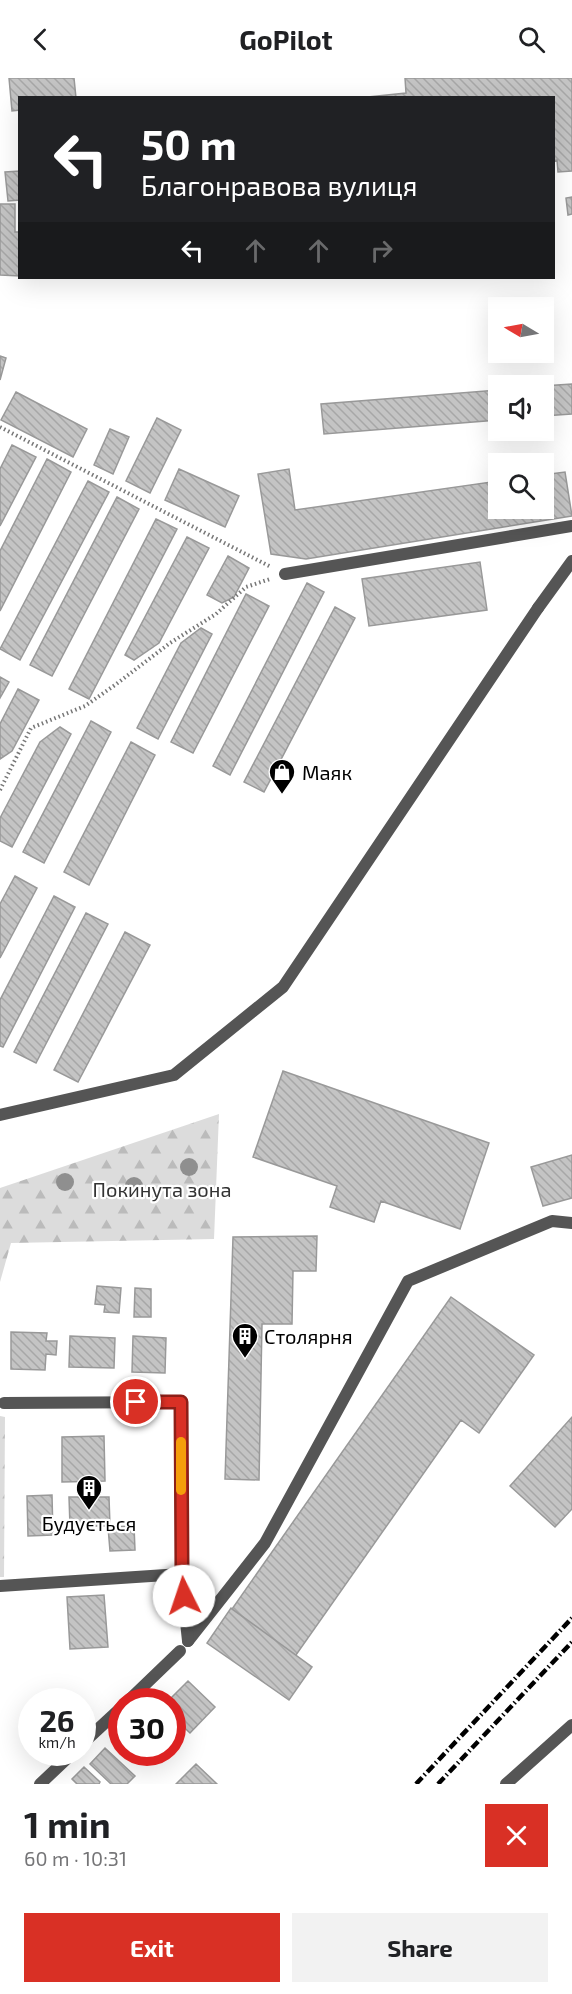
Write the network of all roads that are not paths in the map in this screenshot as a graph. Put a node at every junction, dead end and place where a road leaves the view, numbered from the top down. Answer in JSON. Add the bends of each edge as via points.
{"nodes":[{"id":1,"x":572,"y":526,"type":"edge"},
{"id":2,"x":572,"y":561,"type":"edge"},
{"id":3,"x":285,"y":574,"type":"road end"},
{"id":4,"x":0,"y":1115,"type":"edge"},
{"id":5,"x":572,"y":1223,"type":"edge"},
{"id":6,"x":4,"y":1403,"type":"dead end"},
{"id":7,"x":182,"y":1574,"type":"junction"},
{"id":8,"x":0,"y":1586,"type":"edge"},
{"id":9,"x":184,"y":1646,"type":"junction"},
{"id":10,"x":141,"y":1688,"type":"edge"},
{"id":11,"x":108,"y":1720,"type":"edge"},
{"id":12,"x":572,"y":1725,"type":"edge"},
{"id":13,"x":96,"y":1731,"type":"edge"},
{"id":14,"x":59,"y":1766,"type":"edge"},
{"id":15,"x":40,"y":1784,"type":"edge"},
{"id":16,"x":506,"y":1784,"type":"edge"}],
"edges":[{"from":1,"to":3,"type":"street"},
{"from":2,"to":4,"type":"street","via":[[283,987],[174,1075]]},
{"from":5,"to":9,"type":"street","via":[[552,1221],[408,1281],[265,1543]]},
{"from":6,"to":7,"type":"street","via":[[181,1402]]},
{"from":7,"to":8,"type":"street"},
{"from":7,"to":9,"type":"street"},
{"from":9,"to":10,"type":"street"},
{"from":11,"to":13,"type":"street"},
{"from":12,"to":16,"type":"street"},
{"from":14,"to":15,"type":"street"}]}
